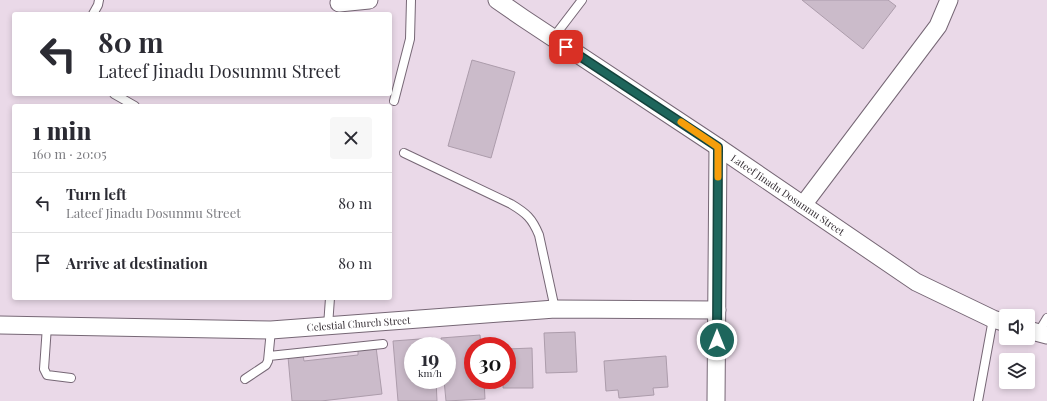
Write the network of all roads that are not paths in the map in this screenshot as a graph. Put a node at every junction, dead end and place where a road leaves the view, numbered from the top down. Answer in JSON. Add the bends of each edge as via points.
{"nodes":[{"id":1,"x":99,"y":0,"type":"edge"},
{"id":2,"x":369,"y":0,"type":"edge"},
{"id":3,"x":411,"y":0,"type":"edge"},
{"id":4,"x":497,"y":0,"type":"edge"},
{"id":5,"x":582,"y":0,"type":"edge"},
{"id":6,"x":949,"y":0,"type":"edge"},
{"id":7,"x":339,"y":3,"type":"dead end"},
{"id":8,"x":94,"y":12,"type":"edge"},
{"id":9,"x":553,"y":38,"type":"junction"},
{"id":10,"x":118,"y":96,"type":"edge"},
{"id":11,"x":394,"y":101,"type":"dead end"},
{"id":12,"x":132,"y":104,"type":"edge"},
{"id":13,"x":718,"y":147,"type":"junction"},
{"id":14,"x":404,"y":153,"type":"dead end"},
{"id":15,"x":803,"y":205,"type":"junction"},
{"id":16,"x":330,"y":300,"type":"edge"},
{"id":17,"x":555,"y":309,"type":"junction"},
{"id":18,"x":717,"y":310,"type":"junction"},
{"id":19,"x":1047,"y":318,"type":"edge"},
{"id":20,"x":999,"y":321,"type":"edge"},
{"id":21,"x":0,"y":325,"type":"edge"},
{"id":22,"x":47,"y":326,"type":"junction"},
{"id":23,"x":328,"y":326,"type":"junction"},
{"id":24,"x":271,"y":330,"type":"junction"},
{"id":25,"x":1038,"y":333,"type":"edge"},
{"id":26,"x":383,"y":344,"type":"dead end"},
{"id":27,"x":269,"y":356,"type":"junction"},
{"id":28,"x":71,"y":378,"type":"dead end"},
{"id":29,"x":245,"y":379,"type":"dead end"},
{"id":30,"x":716,"y":401,"type":"edge"},
{"id":31,"x":978,"y":401,"type":"edge"}],
"edges":[{"from":1,"to":8,"type":"lane"},
{"from":2,"to":7,"type":"street"},
{"from":3,"to":11,"type":"lane","via":[[410,39]]},
{"from":4,"to":9,"type":"street","name":"Lateef Jinadu Dosunmu Street"},
{"from":5,"to":9,"type":"lane"},
{"from":6,"to":15,"type":"street","via":[[938,26]]},
{"from":9,"to":13,"type":"street","name":"Lateef Jinadu Dosunmu Street"},
{"from":10,"to":12,"type":"lane"},
{"from":13,"to":15,"type":"street","name":"Lateef Jinadu Dosunmu Street"},
{"from":13,"to":18,"type":"street"},
{"from":14,"to":17,"type":"lane","via":[[527,214],[535,223],[539,235]]},
{"from":15,"to":20,"type":"street","name":"Lateef Jinadu Dosunmu Street","via":[[916,282]]},
{"from":16,"to":23,"type":"lane"},
{"from":17,"to":18,"type":"street","name":"Celestial Church Street"},
{"from":17,"to":23,"type":"street","name":"Celestial Church Street"},
{"from":18,"to":30,"type":"street"},
{"from":19,"to":25,"type":"lane"},
{"from":20,"to":31,"type":"lane"},
{"from":21,"to":22,"type":"street","name":"Celestial Church Street"},
{"from":22,"to":24,"type":"street","name":"Celestial Church Street"},
{"from":22,"to":28,"type":"lane","via":[[44,368],[46,374]]},
{"from":23,"to":24,"type":"street","name":"Celestial Church Street"},
{"from":24,"to":27,"type":"lane"},
{"from":26,"to":27,"type":"lane"},
{"from":27,"to":29,"type":"lane","via":[[266,365]]}]}
